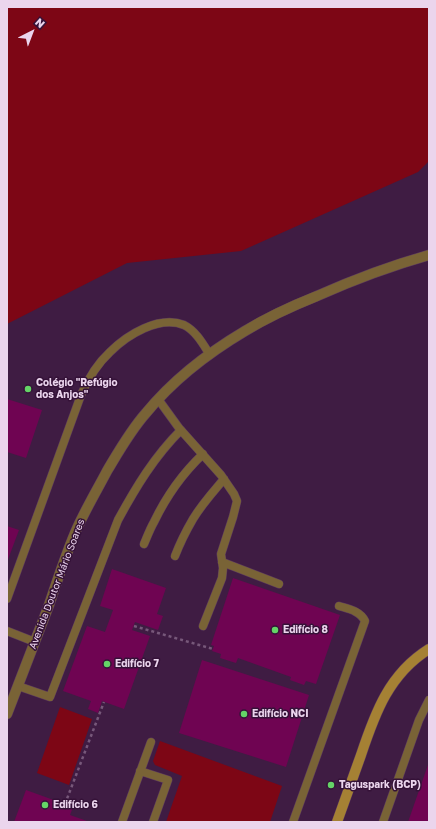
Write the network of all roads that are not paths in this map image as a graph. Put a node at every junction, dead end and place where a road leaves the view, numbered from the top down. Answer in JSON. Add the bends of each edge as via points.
{"nodes":[{"id":1,"x":429,"y":255,"type":"edge"},
{"id":2,"x":210,"y":354,"type":"junction"},
{"id":3,"x":158,"y":399,"type":"junction"},
{"id":4,"x":181,"y":430,"type":"junction"},
{"id":5,"x":203,"y":454,"type":"junction"},
{"id":6,"x":224,"y":479,"type":"junction"},
{"id":7,"x":144,"y":544,"type":"dead end"},
{"id":8,"x":175,"y":556,"type":"dead end"},
{"id":9,"x":222,"y":562,"type":"junction"},
{"id":10,"x":279,"y":584,"type":"dead end"},
{"id":11,"x":7,"y":599,"type":"edge"},
{"id":12,"x":339,"y":606,"type":"dead end"},
{"id":13,"x":203,"y":626,"type":"dead end"},
{"id":14,"x":7,"y":632,"type":"edge"},
{"id":15,"x":35,"y":642,"type":"junction"},
{"id":16,"x":429,"y":649,"type":"edge"},
{"id":17,"x":18,"y":686,"type":"junction"},
{"id":18,"x":429,"y":700,"type":"edge"},
{"id":19,"x":7,"y":714,"type":"edge"},
{"id":20,"x":150,"y":742,"type":"dead end"},
{"id":21,"x":140,"y":771,"type":"junction"},
{"id":22,"x":122,"y":822,"type":"edge"},
{"id":23,"x":152,"y":822,"type":"edge"},
{"id":24,"x":293,"y":822,"type":"edge"},
{"id":25,"x":337,"y":822,"type":"edge"},
{"id":26,"x":383,"y":822,"type":"edge"}],
"edges":[{"from":1,"to":2,"type":"street","name":"Avenida Doutor Mário Soares","via":[[374,272],[287,309],[245,330]]},
{"from":2,"to":3,"type":"street","name":"Avenida Doutor Mário Soares","via":[[178,379]]},
{"from":2,"to":11,"type":"lane","via":[[191,330],[170,322],[141,330],[110,351],[86,382]]},
{"from":3,"to":4,"type":"lane"},
{"from":3,"to":15,"type":"street","name":"Avenida Doutor Mário Soares","via":[[130,433],[85,511]]},
{"from":4,"to":5,"type":"lane"},
{"from":4,"to":17,"type":"lane","via":[[146,472],[118,520],[50,697]]},
{"from":5,"to":6,"type":"lane"},
{"from":5,"to":7,"type":"lane","via":[[172,492]]},
{"from":6,"to":8,"type":"lane","via":[[193,518]]},
{"from":6,"to":9,"type":"lane","via":[[237,501],[221,554]]},
{"from":9,"to":10,"type":"lane"},
{"from":9,"to":13,"type":"lane","via":[[222,578]]},
{"from":12,"to":24,"type":"lane","via":[[357,612],[365,621]]},
{"from":14,"to":15,"type":"lane"},
{"from":15,"to":17,"type":"street","name":"Avenida Doutor Mário Soares"},
{"from":16,"to":25,"type":"main road","via":[[409,664],[382,701]]},
{"from":17,"to":19,"type":"street","name":"Avenida Doutor Mário Soares"},
{"from":18,"to":26,"type":"lane","via":[[419,720]]},
{"from":20,"to":21,"type":"lane"},
{"from":21,"to":22,"type":"lane"},
{"from":21,"to":23,"type":"lane","via":[[168,780]]}]}
